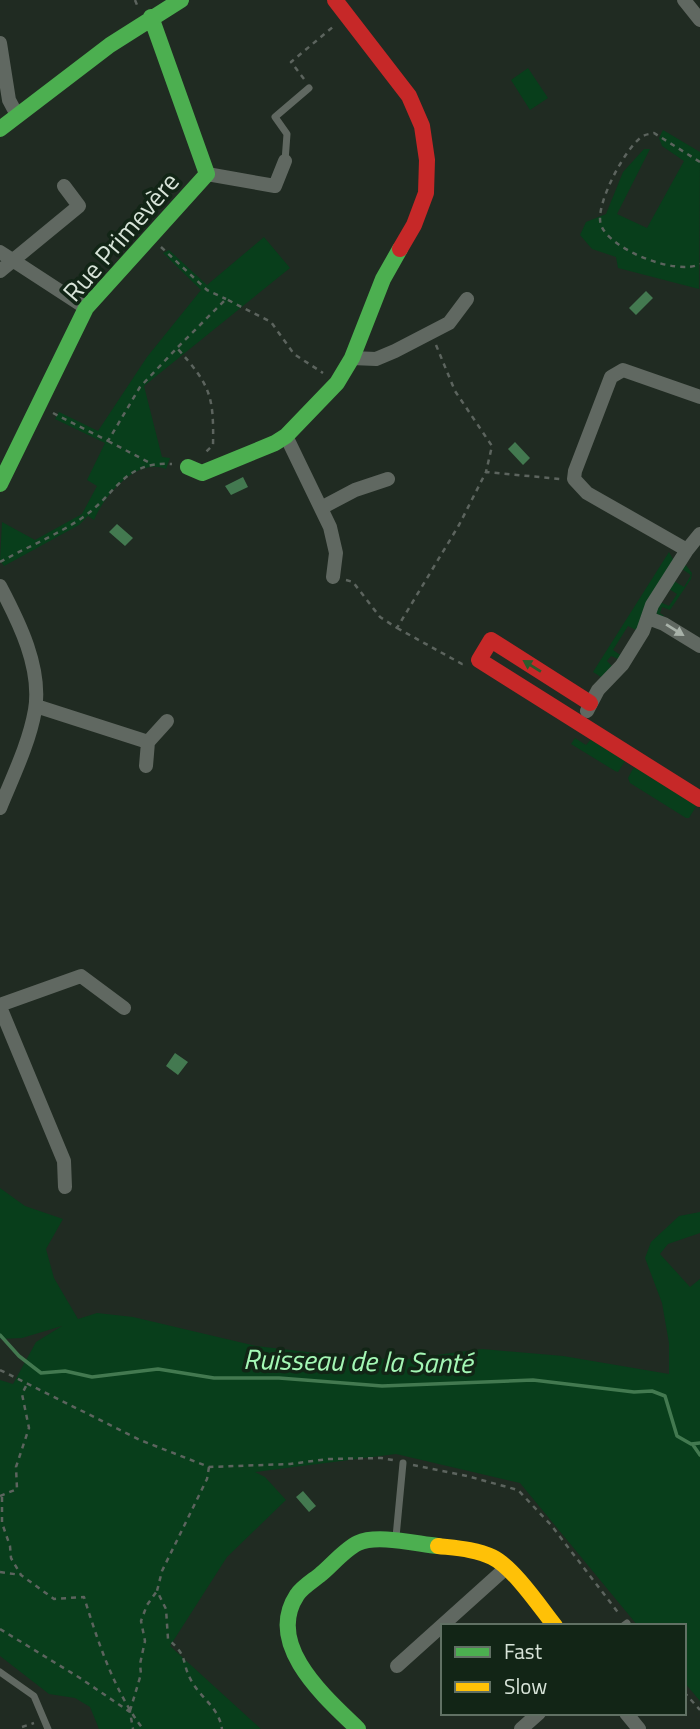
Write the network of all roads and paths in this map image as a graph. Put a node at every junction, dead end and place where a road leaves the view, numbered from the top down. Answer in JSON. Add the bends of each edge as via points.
{"nodes":[{"id":1,"x":135,"y":0,"type":"edge"},
{"id":2,"x":181,"y":0,"type":"edge"},
{"id":3,"x":335,"y":0,"type":"edge"},
{"id":4,"x":684,"y":0,"type":"edge"},
{"id":5,"x":137,"y":5,"type":"dead end"},
{"id":6,"x":348,"y":16,"type":"junction"},
{"id":7,"x":151,"y":17,"type":"junction"},
{"id":8,"x":700,"y":20,"type":"edge"},
{"id":9,"x":0,"y":43,"type":"edge"},
{"id":10,"x":309,"y":88,"type":"joint"},
{"id":11,"x":9,"y":110,"type":"edge"},
{"id":12,"x":0,"y":129,"type":"edge"},
{"id":13,"x":285,"y":161,"type":"joint"},
{"id":14,"x":700,"y":162,"type":"edge"},
{"id":15,"x":207,"y":174,"type":"junction"},
{"id":16,"x":64,"y":186,"type":"dead end"},
{"id":17,"x":151,"y":237,"type":"junction"},
{"id":18,"x":6,"y":256,"type":"edge"},
{"id":19,"x":700,"y":264,"type":"edge"},
{"id":20,"x":0,"y":271,"type":"edge"},
{"id":21,"x":226,"y":299,"type":"junction"},
{"id":22,"x":467,"y":299,"type":"dead end"},
{"id":23,"x":86,"y":308,"type":"junction"},
{"id":24,"x":431,"y":332,"type":"junction"},
{"id":25,"x":177,"y":348,"type":"junction"},
{"id":26,"x":352,"y":358,"type":"junction"},
{"id":27,"x":337,"y":383,"type":"junction"},
{"id":28,"x":700,"y":397,"type":"edge"},
{"id":29,"x":39,"y":405,"type":"junction"},
{"id":30,"x":286,"y":436,"type":"junction"},
{"id":31,"x":108,"y":441,"type":"junction"},
{"id":32,"x":152,"y":464,"type":"junction"},
{"id":33,"x":188,"y":467,"type":"junction"},
{"id":34,"x":486,"y":472,"type":"junction"},
{"id":35,"x":388,"y":479,"type":"dead end"},
{"id":36,"x":574,"y":479,"type":"junction"},
{"id":37,"x":0,"y":484,"type":"edge"},
{"id":38,"x":321,"y":508,"type":"junction"},
{"id":39,"x":700,"y":534,"type":"edge"},
{"id":40,"x":687,"y":550,"type":"junction"},
{"id":41,"x":0,"y":562,"type":"edge"},
{"id":42,"x":332,"y":577,"type":"joint"},
{"id":43,"x":0,"y":586,"type":"edge"},
{"id":44,"x":648,"y":618,"type":"junction"},
{"id":45,"x":397,"y":628,"type":"junction"},
{"id":46,"x":700,"y":646,"type":"edge"},
{"id":47,"x":479,"y":660,"type":"junction"},
{"id":48,"x":590,"y":703,"type":"junction"},
{"id":49,"x":36,"y":706,"type":"junction"},
{"id":50,"x":167,"y":720,"type":"dead end"},
{"id":51,"x":582,"y":723,"type":"junction"},
{"id":52,"x":148,"y":742,"type":"junction"},
{"id":53,"x":146,"y":766,"type":"dead end"},
{"id":54,"x":700,"y":799,"type":"edge"},
{"id":55,"x":0,"y":808,"type":"edge"},
{"id":56,"x":0,"y":1006,"type":"edge"},
{"id":57,"x":124,"y":1008,"type":"dead end"},
{"id":58,"x":65,"y":1187,"type":"dead end"},
{"id":59,"x":0,"y":1370,"type":"edge"},
{"id":60,"x":27,"y":1384,"type":"junction"},
{"id":61,"x":403,"y":1463,"type":"junction"},
{"id":62,"x":209,"y":1466,"type":"junction"},
{"id":63,"x":1,"y":1497,"type":"edge"},
{"id":64,"x":396,"y":1541,"type":"junction"},
{"id":65,"x":506,"y":1568,"type":"junction"},
{"id":66,"x":0,"y":1572,"type":"edge"},
{"id":67,"x":21,"y":1575,"type":"junction"},
{"id":68,"x":157,"y":1591,"type":"junction"},
{"id":69,"x":444,"y":1624,"type":"edge"},
{"id":70,"x":553,"y":1624,"type":"edge"},
{"id":71,"x":625,"y":1624,"type":"edge"},
{"id":72,"x":441,"y":1626,"type":"edge"},
{"id":73,"x":0,"y":1629,"type":"edge"},
{"id":74,"x":397,"y":1666,"type":"dead end"},
{"id":75,"x":0,"y":1672,"type":"edge"},
{"id":76,"x":686,"y":1694,"type":"edge"},
{"id":77,"x":700,"y":1710,"type":"edge"},
{"id":78,"x":130,"y":1712,"type":"junction"},
{"id":79,"x":537,"y":1715,"type":"edge"},
{"id":80,"x":628,"y":1715,"type":"edge"},
{"id":81,"x":44,"y":1719,"type":"junction"},
{"id":82,"x":22,"y":1727,"type":"edge"},
{"id":83,"x":47,"y":1729,"type":"edge"},
{"id":84,"x":133,"y":1729,"type":"edge"},
{"id":85,"x":143,"y":1729,"type":"edge"},
{"id":86,"x":222,"y":1729,"type":"edge"},
{"id":87,"x":358,"y":1729,"type":"edge"},
{"id":88,"x":521,"y":1729,"type":"edge"},
{"id":89,"x":639,"y":1729,"type":"edge"}],
"edges":[{"from":1,"to":5,"type":"path"},
{"from":2,"to":7,"type":"street"},
{"from":3,"to":6,"type":"street"},
{"from":4,"to":8,"type":"street"},
{"from":6,"to":10,"type":"path","via":[[291,62]]},
{"from":6,"to":26,"type":"street","via":[[409,96],[422,126],[427,160],[426,193],[414,225],[383,279]]},
{"from":7,"to":11,"type":"street","via":[[128,22]]},
{"from":7,"to":15,"type":"street","name":"Rue Primevère"},
{"from":9,"to":11,"type":"street"},
{"from":10,"to":13,"type":"lane","via":[[275,117],[287,134]]},
{"from":11,"to":12,"type":"street"},
{"from":13,"to":15,"type":"street","name":"Rue Primevère","via":[[275,186]]},
{"from":14,"to":19,"type":"path","via":[[654,133],[643,136],[619,166],[599,211],[607,238],[625,249],[684,268]]},
{"from":15,"to":17,"type":"street","name":"Rue Primevère"},
{"from":16,"to":18,"type":"street","via":[[79,206]]},
{"from":17,"to":21,"type":"path","via":[[207,290]]},
{"from":17,"to":23,"type":"street","name":"Rue Primevère"},
{"from":18,"to":20,"type":"street"},
{"from":18,"to":23,"type":"street"},
{"from":21,"to":25,"type":"path"},
{"from":21,"to":27,"type":"path","via":[[271,322],[294,354]]},
{"from":22,"to":24,"type":"street","via":[[449,323]]},
{"from":23,"to":29,"type":"street","name":"Rue Primevère"},
{"from":24,"to":26,"type":"street","via":[[376,359]]},
{"from":24,"to":34,"type":"path","via":[[455,391],[492,446]]},
{"from":25,"to":31,"type":"path","via":[[140,387]]},
{"from":25,"to":33,"type":"path","via":[[202,376],[214,410],[213,445]]},
{"from":26,"to":27,"type":"street"},
{"from":27,"to":30,"type":"street"},
{"from":28,"to":36,"type":"street","via":[[622,370],[611,377]]},
{"from":29,"to":31,"type":"path"},
{"from":29,"to":37,"type":"street","name":"Rue Primevère"},
{"from":30,"to":33,"type":"street","via":[[202,473]]},
{"from":30,"to":38,"type":"street"},
{"from":31,"to":32,"type":"path"},
{"from":32,"to":33,"type":"path"},
{"from":32,"to":41,"type":"path","via":[[131,471],[83,517]]},
{"from":34,"to":36,"type":"path"},
{"from":34,"to":45,"type":"path"},
{"from":35,"to":38,"type":"street"},
{"from":36,"to":40,"type":"street","via":[[587,493]]},
{"from":38,"to":42,"type":"street","via":[[336,553]]},
{"from":39,"to":40,"type":"street"},
{"from":40,"to":44,"type":"street"},
{"from":42,"to":45,"type":"path","via":[[353,582],[380,617]]},
{"from":43,"to":49,"type":"street","via":[[33,663]]},
{"from":44,"to":46,"type":"street","one_way":true},
{"from":44,"to":48,"type":"street","via":[[622,665]]},
{"from":45,"to":47,"type":"path","via":[[462,664]]},
{"from":48,"to":47,"type":"street","one_way":true,"via":[[491,640]]},
{"from":47,"to":51,"type":"street"},
{"from":48,"to":51,"type":"street"},
{"from":49,"to":52,"type":"street"},
{"from":49,"to":55,"type":"street"},
{"from":50,"to":52,"type":"street"},
{"from":51,"to":54,"type":"street"},
{"from":52,"to":53,"type":"street"},
{"from":56,"to":57,"type":"street","via":[[81,976]]},
{"from":56,"to":58,"type":"street","via":[[64,1161]]},
{"from":59,"to":60,"type":"path"},
{"from":60,"to":62,"type":"path","via":[[140,1440]]},
{"from":60,"to":63,"type":"path","via":[[22,1394],[29,1428],[16,1467],[18,1489]]},
{"from":61,"to":62,"type":"path","via":[[381,1458]]},
{"from":61,"to":64,"type":"lane"},
{"from":61,"to":71,"type":"path","via":[[519,1490]]},
{"from":62,"to":68,"type":"path"},
{"from":63,"to":67,"type":"path","via":[[11,1558]]},
{"from":64,"to":65,"type":"street","via":[[483,1553]]},
{"from":64,"to":87,"type":"street","via":[[358,1543],[305,1586],[291,1606],[288,1622],[296,1662]]},
{"from":65,"to":69,"type":"street"},
{"from":65,"to":70,"type":"street"},
{"from":66,"to":67,"type":"path"},
{"from":67,"to":78,"type":"path","via":[[54,1599],[84,1597]]},
{"from":68,"to":78,"type":"path","via":[[141,1621],[145,1641]]},
{"from":68,"to":86,"type":"path","via":[[166,1609],[168,1639],[183,1651],[192,1681],[220,1717]]},
{"from":72,"to":74,"type":"street"},
{"from":73,"to":78,"type":"path"},
{"from":75,"to":81,"type":"lane","via":[[34,1696]]},
{"from":76,"to":77,"type":"path"},
{"from":78,"to":84,"type":"path"},
{"from":78,"to":85,"type":"path"},
{"from":79,"to":88,"type":"street"},
{"from":80,"to":89,"type":"street"},
{"from":81,"to":82,"type":"path"},
{"from":81,"to":83,"type":"lane"}]}
